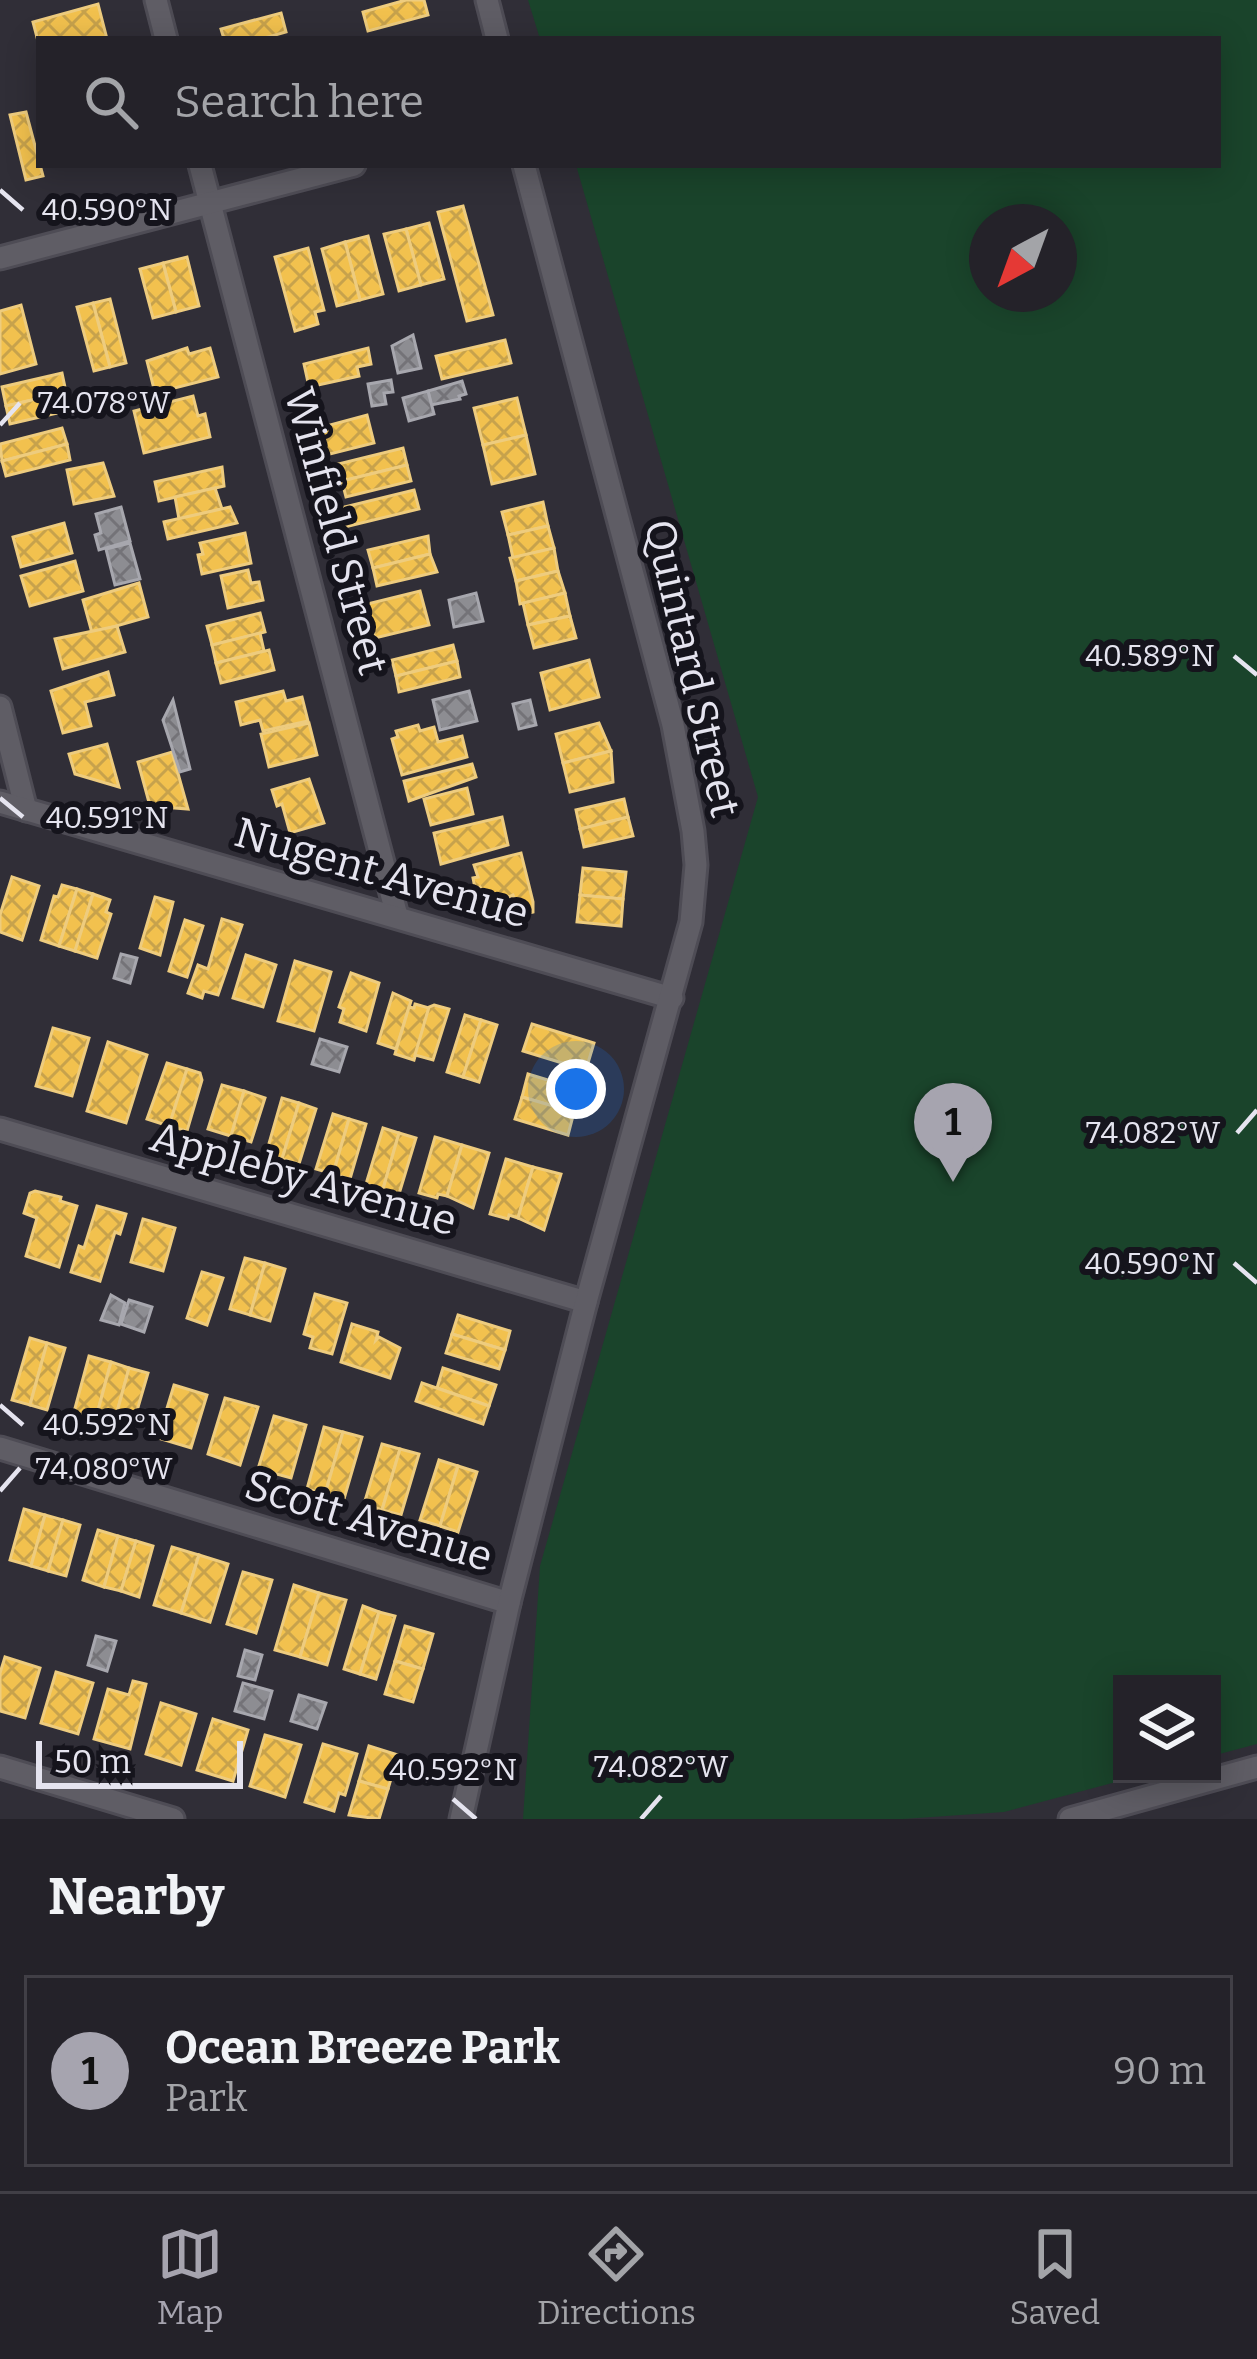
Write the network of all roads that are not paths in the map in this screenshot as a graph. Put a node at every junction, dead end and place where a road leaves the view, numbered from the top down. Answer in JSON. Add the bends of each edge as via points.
{"nodes":[{"id":1,"x":156,"y":0,"type":"edge"},
{"id":2,"x":487,"y":0,"type":"edge"},
{"id":3,"x":165,"y":36,"type":"edge"},
{"id":4,"x":496,"y":36,"type":"edge"},
{"id":5,"x":201,"y":168,"type":"edge"},
{"id":6,"x":343,"y":168,"type":"edge"},
{"id":7,"x":525,"y":168,"type":"edge"},
{"id":8,"x":210,"y":203,"type":"junction"},
{"id":9,"x":0,"y":258,"type":"edge"},
{"id":10,"x":0,"y":707,"type":"edge"},
{"id":11,"x":0,"y":802,"type":"edge"},
{"id":12,"x":26,"y":810,"type":"junction"},
{"id":13,"x":397,"y":916,"type":"junction"},
{"id":14,"x":672,"y":998,"type":"junction"},
{"id":15,"x":0,"y":1130,"type":"edge"},
{"id":16,"x":586,"y":1302,"type":"junction"},
{"id":17,"x":0,"y":1448,"type":"edge"},
{"id":18,"x":509,"y":1603,"type":"junction"},
{"id":19,"x":0,"y":1767,"type":"edge"},
{"id":20,"x":1257,"y":1767,"type":"edge"},
{"id":21,"x":173,"y":1819,"type":"edge"},
{"id":22,"x":461,"y":1819,"type":"edge"},
{"id":23,"x":1070,"y":1819,"type":"edge"}],
"edges":[{"from":1,"to":3,"type":"street"},
{"from":2,"to":4,"type":"street"},
{"from":5,"to":8,"type":"street","name":"Winfield Street"},
{"from":6,"to":8,"type":"street"},
{"from":7,"to":14,"type":"street","name":"Quintard Street","via":[[686,784],[696,865]]},
{"from":8,"to":9,"type":"street"},
{"from":8,"to":13,"type":"street","name":"Winfield Street"},
{"from":10,"to":12,"type":"street"},
{"from":11,"to":12,"type":"street","name":"Nugent Avenue"},
{"from":12,"to":13,"type":"street","name":"Nugent Avenue"},
{"from":13,"to":14,"type":"street","name":"Nugent Avenue"},
{"from":14,"to":16,"type":"street","name":"Quintard Street"},
{"from":15,"to":16,"type":"street","name":"Appleby Avenue"},
{"from":16,"to":18,"type":"street","name":"Quintard Street"},
{"from":17,"to":18,"type":"street","name":"Scott Avenue"},
{"from":18,"to":22,"type":"street","name":"Quintard Street"},
{"from":19,"to":21,"type":"street"},
{"from":20,"to":23,"type":"street"}]}
